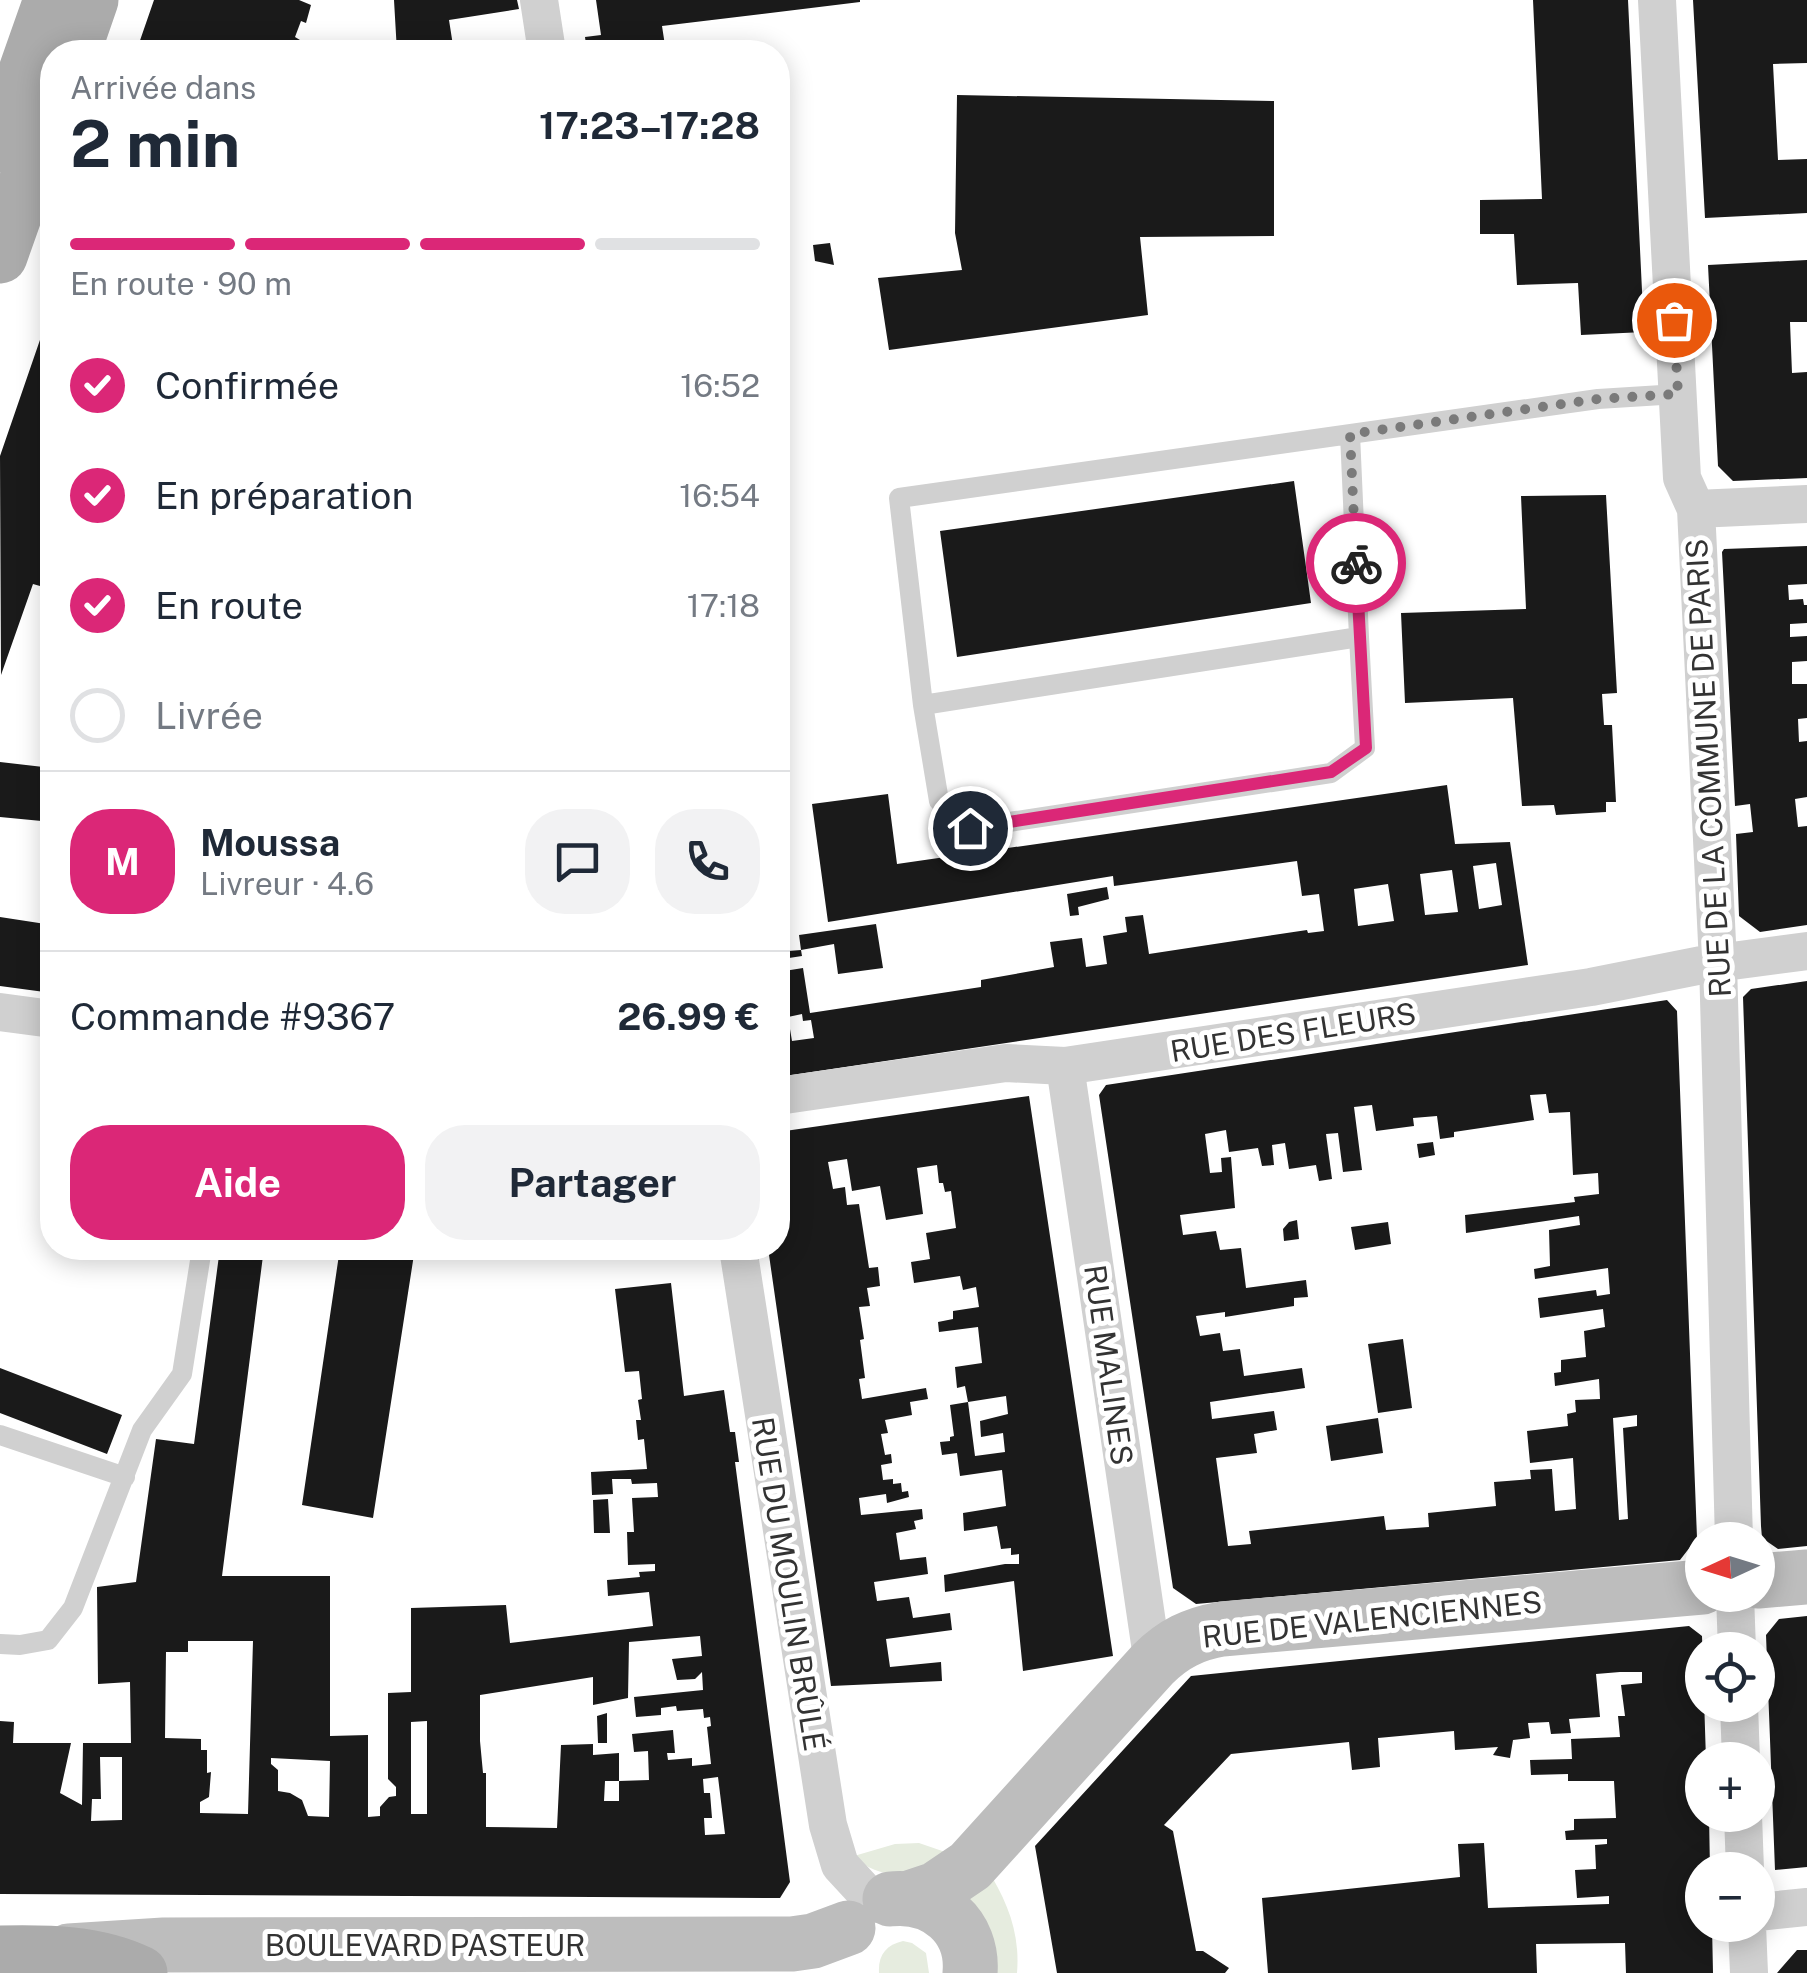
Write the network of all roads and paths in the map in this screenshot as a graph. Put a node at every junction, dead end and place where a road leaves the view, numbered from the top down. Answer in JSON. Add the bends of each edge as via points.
{"nodes":[{"id":1,"x":51,"y":0,"type":"edge"},
{"id":2,"x":91,"y":0,"type":"edge"},
{"id":3,"x":539,"y":0,"type":"edge"},
{"id":4,"x":1657,"y":0,"type":"edge"},
{"id":5,"x":76,"y":40,"type":"edge"},
{"id":6,"x":545,"y":40,"type":"edge"},
{"id":7,"x":40,"y":143,"type":"edge"},
{"id":8,"x":0,"y":145,"type":"edge"},
{"id":9,"x":0,"y":256,"type":"edge"},
{"id":10,"x":1678,"y":394,"type":"junction"},
{"id":11,"x":1350,"y":434,"type":"junction"},
{"id":12,"x":1807,"y":504,"type":"edge"},
{"id":13,"x":1696,"y":509,"type":"junction"},
{"id":14,"x":1359,"y":638,"type":"junction"},
{"id":15,"x":923,"y":705,"type":"junction"},
{"id":16,"x":1807,"y":950,"type":"edge"},
{"id":17,"x":1718,"y":963,"type":"junction"},
{"id":18,"x":0,"y":1012,"type":"edge"},
{"id":19,"x":40,"y":1017,"type":"edge"},
{"id":20,"x":1065,"y":1066,"type":"junction"},
{"id":21,"x":790,"y":1094,"type":"edge"},
{"id":22,"x":200,"y":1260,"type":"edge"},
{"id":23,"x":740,"y":1260,"type":"edge"},
{"id":24,"x":0,"y":1434,"type":"edge"},
{"id":25,"x":125,"y":1478,"type":"junction"},
{"id":26,"x":1734,"y":1522,"type":"edge"},
{"id":27,"x":1807,"y":1577,"type":"edge"},
{"id":28,"x":1775,"y":1580,"type":"edge"},
{"id":29,"x":1685,"y":1588,"type":"edge"},
{"id":30,"x":0,"y":1644,"type":"edge"},
{"id":31,"x":1152,"y":1664,"type":"junction"},
{"id":32,"x":1807,"y":1907,"type":"edge"},
{"id":33,"x":1775,"y":1910,"type":"edge"},
{"id":34,"x":868,"y":1926,"type":"edge"},
{"id":35,"x":1748,"y":1942,"type":"edge"},
{"id":36,"x":56,"y":1952,"type":"junction"},
{"id":37,"x":0,"y":1953,"type":"edge"},
{"id":38,"x":665,"y":1959,"type":"edge"},
{"id":39,"x":140,"y":1973,"type":"edge"},
{"id":40,"x":970,"y":1973,"type":"edge"},
{"id":41,"x":1749,"y":1973,"type":"edge"}],
"edges":[{"from":1,"to":8,"type":"main road"},
{"from":2,"to":5,"type":"main road"},
{"from":3,"to":6,"type":"street"},
{"from":4,"to":10,"type":"street","name":"RUE DE LA COMMUNE DE PARIS"},
{"from":7,"to":9,"type":"main road"},
{"from":10,"to":11,"type":"lane"},
{"from":10,"to":13,"type":"street","name":"RUE DE LA COMMUNE DE PARIS","via":[[1682,478]]},
{"from":11,"to":14,"type":"lane"},
{"from":11,"to":15,"type":"lane","via":[[899,498]]},
{"from":12,"to":13,"type":"street"},
{"from":13,"to":17,"type":"street","name":"RUE DE LA COMMUNE DE PARIS"},
{"from":14,"to":15,"type":"lane"},
{"from":14,"to":15,"type":"lane","via":[[1366,748],[1331,772],[970,828],[938,802]]},
{"from":16,"to":17,"type":"street","name":"RUE DES FLEURS"},
{"from":17,"to":20,"type":"street","name":"RUE DES FLEURS"},
{"from":17,"to":26,"type":"street","name":"RUE DE LA COMMUNE DE PARIS"},
{"from":18,"to":19,"type":"street"},
{"from":20,"to":21,"type":"street","name":"RUE DES FLEURS","via":[[1006,1063]]},
{"from":20,"to":31,"type":"street","name":"RUE MALINES"},
{"from":22,"to":25,"type":"lane","via":[[182,1374],[142,1430]]},
{"from":23,"to":34,"type":"street","name":"RUE DU MOULIN BRÛLÉ","via":[[828,1826]]},
{"from":24,"to":25,"type":"lane"},
{"from":25,"to":30,"type":"lane","via":[[74,1608],[48,1640]]},
{"from":27,"to":28,"type":"main road"},
{"from":29,"to":31,"type":"main road","name":"RUE DE VALENCIENNES","via":[[1222,1629],[1175,1644]]},
{"from":31,"to":34,"type":"main road","name":"RUE DE VALENCIENNES","via":[[970,1866]]},
{"from":32,"to":33,"type":"street"},
{"from":34,"to":38,"type":"main road","name":"BOULEVARD PASTEUR","via":[[813,1941]]},
{"from":34,"to":40,"type":"main road","via":[[938,1908],[968,1948]]},
{"from":35,"to":41,"type":"street"},
{"from":36,"to":37,"type":"main road","name":"BOULEVARD PASTEUR"},
{"from":36,"to":38,"type":"main road","name":"BOULEVARD PASTEUR","via":[[184,1945]]},
{"from":36,"to":39,"type":"main road"}]}
